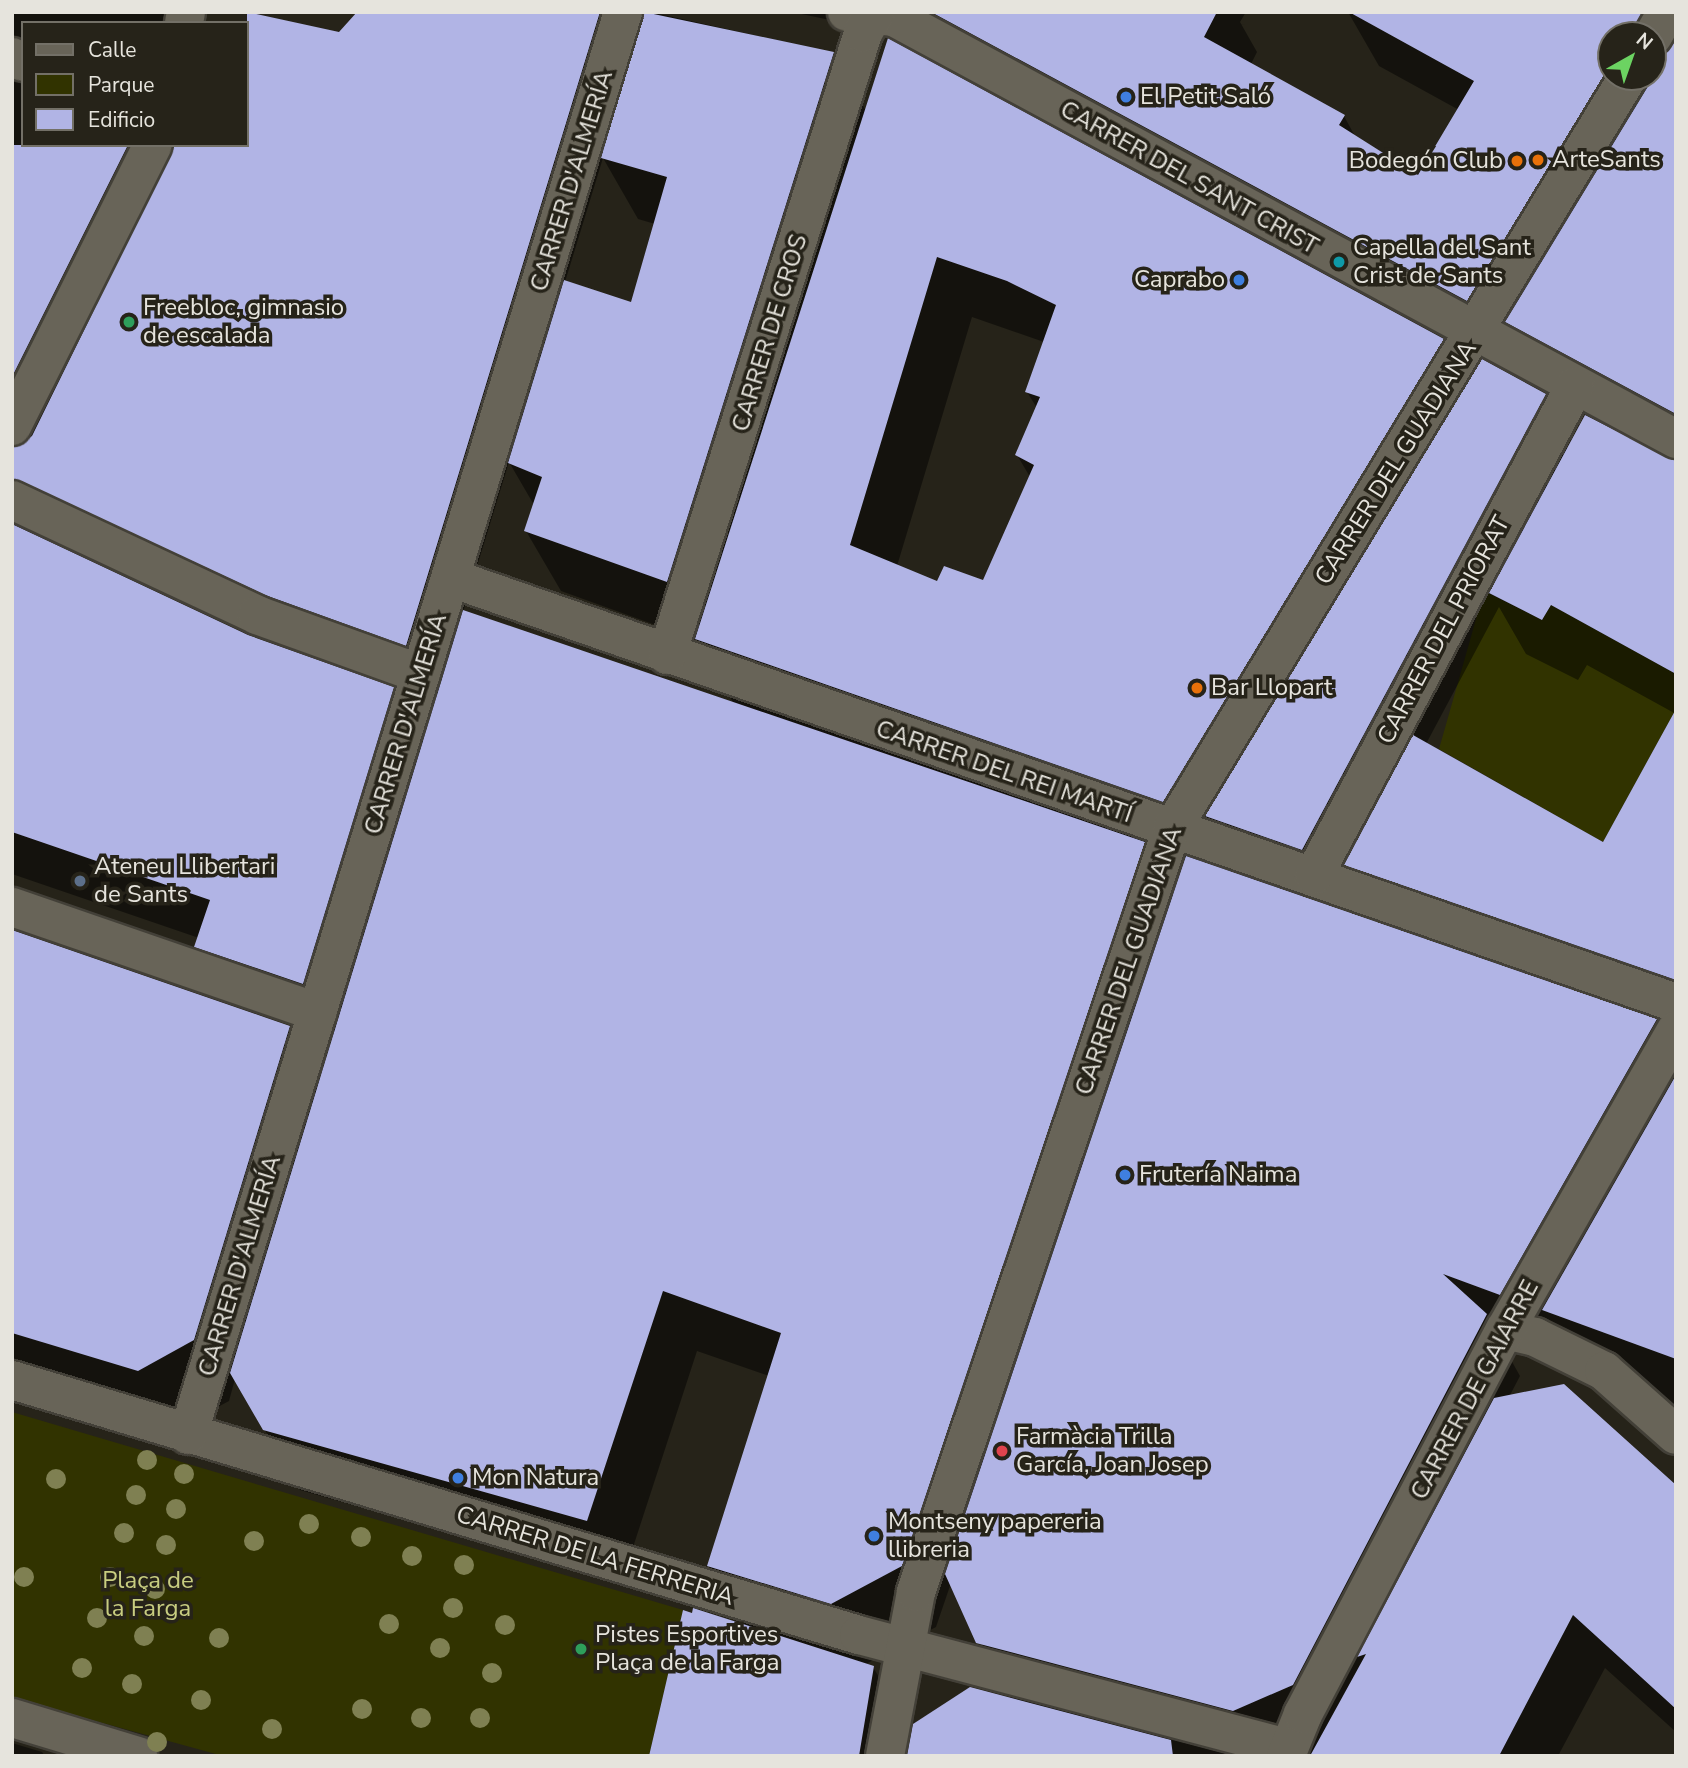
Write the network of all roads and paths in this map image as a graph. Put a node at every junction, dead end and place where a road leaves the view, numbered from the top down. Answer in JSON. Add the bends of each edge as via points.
{"nodes":[{"id":1,"x":623,"y":12,"type":"edge"},
{"id":2,"x":865,"y":13,"type":"edge"},
{"id":3,"x":1620,"y":91,"type":"edge"},
{"id":4,"x":152,"y":147,"type":"edge"},
{"id":5,"x":1476,"y":334,"type":"junction"},
{"id":6,"x":1575,"y":386,"type":"junction"},
{"id":7,"x":12,"y":426,"type":"edge"},
{"id":8,"x":1676,"y":439,"type":"edge"},
{"id":9,"x":12,"y":500,"type":"edge"},
{"id":10,"x":451,"y":578,"type":"junction"},
{"id":11,"x":667,"y":654,"type":"junction"},
{"id":12,"x":421,"y":674,"type":"junction"},
{"id":13,"x":1172,"y":828,"type":"junction"},
{"id":14,"x":1314,"y":875,"type":"junction"},
{"id":15,"x":12,"y":906,"type":"edge"},
{"id":16,"x":1676,"y":1003,"type":"edge"},
{"id":17,"x":317,"y":1012,"type":"junction"},
{"id":18,"x":1676,"y":1030,"type":"edge"},
{"id":19,"x":1505,"y":1330,"type":"junction"},
{"id":20,"x":12,"y":1380,"type":"edge"},
{"id":21,"x":188,"y":1434,"type":"junction"},
{"id":22,"x":1676,"y":1435,"type":"edge"},
{"id":23,"x":906,"y":1648,"type":"junction"},
{"id":24,"x":22,"y":1721,"type":"edge"},
{"id":25,"x":1287,"y":1752,"type":"edge"},
{"id":26,"x":51,"y":1756,"type":"edge"},
{"id":27,"x":138,"y":1756,"type":"edge"},
{"id":28,"x":885,"y":1756,"type":"edge"}],
"edges":[{"from":1,"to":10,"type":"street","name":"CARRER D'ALMERÍA"},
{"from":2,"to":5,"type":"street","name":"CARRER DEL SANT CRIST","via":[[894,17]]},
{"from":2,"to":11,"type":"street","name":"CARRER DE CROS","via":[[863,33]]},
{"from":3,"to":5,"type":"street","name":"CARRER DEL GUADIANA"},
{"from":4,"to":7,"type":"street"},
{"from":5,"to":6,"type":"street","name":"CARRER DEL SANT CRIST"},
{"from":5,"to":13,"type":"street","name":"CARRER DEL GUADIANA"},
{"from":6,"to":8,"type":"street","name":"CARRER DEL SANT CRIST"},
{"from":6,"to":14,"type":"street","name":"CARRER DEL PRIORAT"},
{"from":9,"to":12,"type":"street","via":[[257,615]]},
{"from":10,"to":11,"type":"street","name":"CARRER DEL REI MARTÍ"},
{"from":10,"to":12,"type":"street","name":"CARRER D'ALMERÍA"},
{"from":11,"to":13,"type":"street","name":"CARRER DEL REI MARTÍ"},
{"from":12,"to":17,"type":"street","name":"CARRER D'ALMERÍA"},
{"from":13,"to":14,"type":"street","name":"CARRER DEL REI MARTÍ"},
{"from":13,"to":23,"type":"street","name":"CARRER DEL GUADIANA","via":[[916,1592]]},
{"from":14,"to":16,"type":"street","name":"CARRER DEL REI MARTÍ","via":[[1655,1000]]},
{"from":15,"to":17,"type":"street"},
{"from":17,"to":21,"type":"street","name":"CARRER D'ALMERÍA"},
{"from":18,"to":19,"type":"street","name":"CARRER DE GAIARRE"},
{"from":19,"to":22,"type":"street","via":[[1535,1337],[1604,1371]]},
{"from":19,"to":25,"type":"street","name":"CARRER DE GAIARRE"},
{"from":20,"to":21,"type":"street"},
{"from":21,"to":23,"type":"street","name":"CARRER DE LA FERRERIA"},
{"from":23,"to":25,"type":"street","name":"CARRER DE LA FERRERIA"},
{"from":23,"to":28,"type":"street","name":"CARRER DEL GUADIANA"},
{"from":24,"to":26,"type":"street"},
{"from":24,"to":27,"type":"street"}]}
